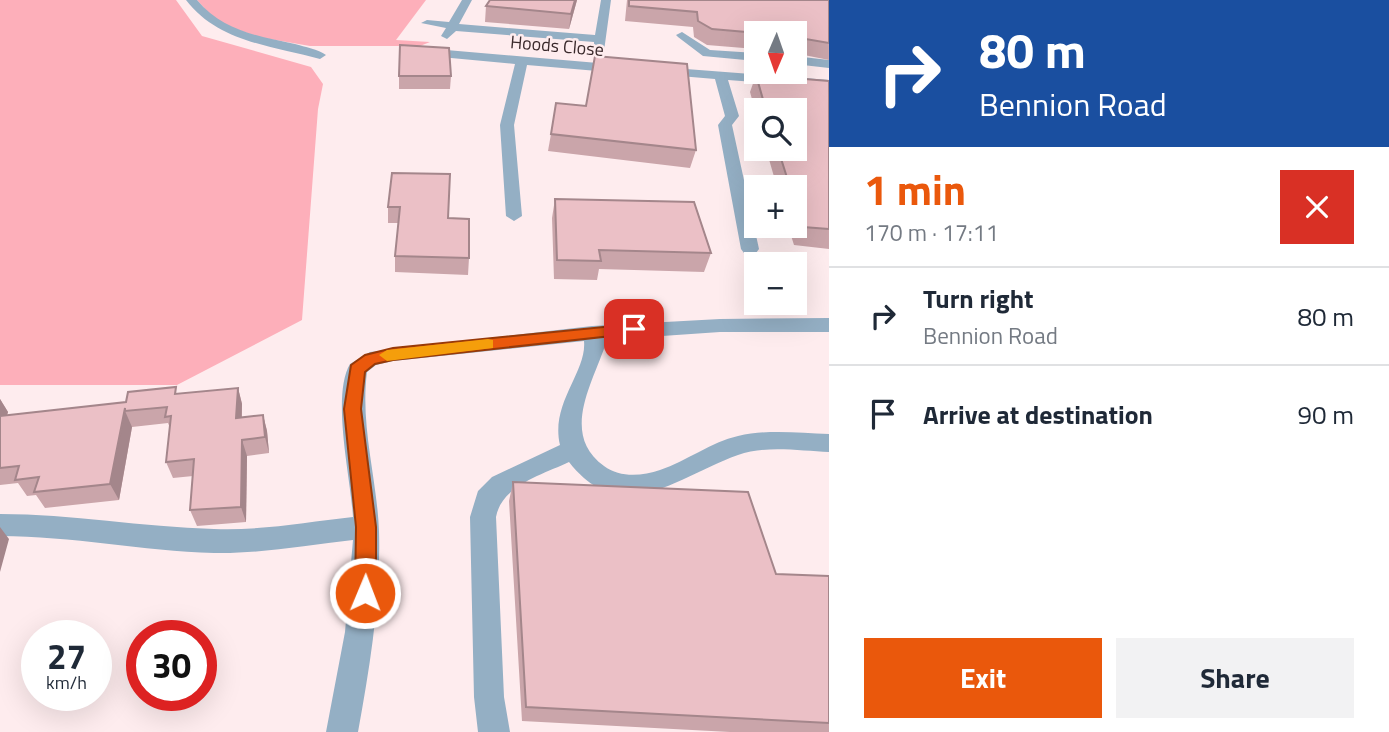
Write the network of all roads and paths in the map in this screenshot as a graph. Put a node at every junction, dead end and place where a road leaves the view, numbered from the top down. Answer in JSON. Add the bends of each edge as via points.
{"nodes":[{"id":1,"x":191,"y":0,"type":"edge"},
{"id":2,"x":467,"y":0,"type":"edge"},
{"id":3,"x":606,"y":0,"type":"edge"},
{"id":4,"x":427,"y":23,"type":"dead end"},
{"id":5,"x":452,"y":26,"type":"junction"},
{"id":6,"x":682,"y":35,"type":"dead end"},
{"id":7,"x":600,"y":40,"type":"junction"},
{"id":8,"x":407,"y":51,"type":"edge"},
{"id":9,"x":437,"y":53,"type":"junction"},
{"id":10,"x":320,"y":55,"type":"dead end"},
{"id":11,"x":744,"y":56,"type":"edge"},
{"id":12,"x":522,"y":61,"type":"junction"},
{"id":13,"x":807,"y":61,"type":"edge"},
{"id":14,"x":829,"y":64,"type":"edge"},
{"id":15,"x":595,"y":67,"type":"junction"},
{"id":16,"x":721,"y":76,"type":"junction"},
{"id":17,"x":829,"y":84,"type":"edge"},
{"id":18,"x":514,"y":216,"type":"dead end"},
{"id":19,"x":750,"y":249,"type":"dead end"},
{"id":20,"x":829,"y":325,"type":"edge"},
{"id":21,"x":592,"y":333,"type":"junction"},
{"id":22,"x":829,"y":443,"type":"edge"},
{"id":23,"x":573,"y":450,"type":"junction"},
{"id":24,"x":0,"y":525,"type":"edge"},
{"id":25,"x":366,"y":527,"type":"junction"},
{"id":26,"x":342,"y":732,"type":"edge"},
{"id":27,"x":494,"y":732,"type":"edge"}],
"edges":[{"from":1,"to":10,"type":"street","via":[[206,20],[230,33]]},
{"from":2,"to":5,"type":"street"},
{"from":3,"to":7,"type":"street"},
{"from":4,"to":5,"type":"street"},
{"from":5,"to":7,"type":"street"},
{"from":5,"to":9,"type":"street"},
{"from":6,"to":11,"type":"street","via":[[707,53]]},
{"from":7,"to":15,"type":"street"},
{"from":8,"to":9,"type":"street","name":"Hoods Close"},
{"from":9,"to":12,"type":"street","name":"Hoods Close"},
{"from":12,"to":15,"type":"street","name":"Hoods Close"},
{"from":12,"to":18,"type":"street","via":[[506,125]]},
{"from":13,"to":14,"type":"street"},
{"from":15,"to":16,"type":"street","name":"Hoods Close"},
{"from":16,"to":17,"type":"street","name":"Hoods Close"},
{"from":16,"to":19,"type":"street","via":[[732,116],[725,125]]},
{"from":20,"to":21,"type":"street","via":[[716,324]]},
{"from":21,"to":23,"type":"street","via":[[595,346],[568,430]]},
{"from":21,"to":25,"type":"street","via":[[393,354],[370,359],[357,369],[352,409]]},
{"from":22,"to":23,"type":"street","via":[[736,446],[666,478],[622,486],[596,476]]},
{"from":23,"to":27,"type":"street","via":[[502,484],[487,498],[483,517]]},
{"from":24,"to":25,"type":"street","via":[[217,541]]},
{"from":25,"to":26,"type":"street","via":[[365,593]]}]}
